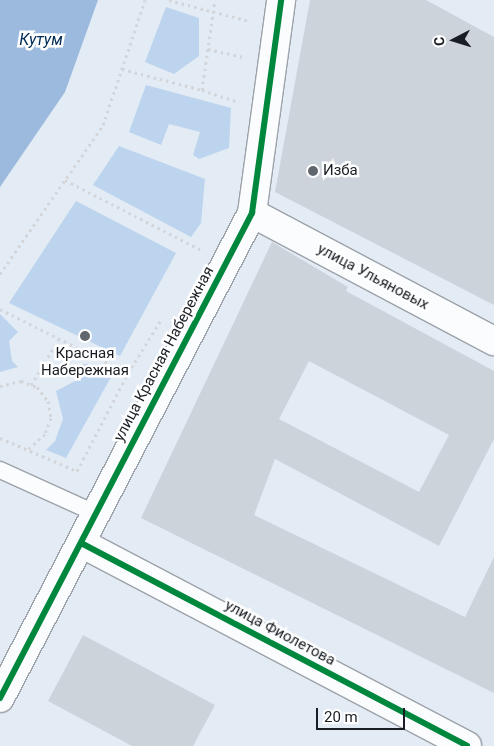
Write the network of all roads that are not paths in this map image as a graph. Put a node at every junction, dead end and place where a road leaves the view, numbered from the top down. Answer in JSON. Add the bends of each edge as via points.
{"nodes":[{"id":1,"x":281,"y":0,"type":"edge"},
{"id":2,"x":252,"y":213,"type":"junction"},
{"id":3,"x":494,"y":342,"type":"edge"},
{"id":4,"x":0,"y":470,"type":"edge"},
{"id":5,"x":95,"y":513,"type":"junction"},
{"id":6,"x":81,"y":543,"type":"junction"},
{"id":7,"x":0,"y":698,"type":"edge"},
{"id":8,"x":467,"y":746,"type":"edge"}],
"edges":[{"from":1,"to":2,"type":"street","name":"улица Красная Набережная"},
{"from":2,"to":3,"type":"street","name":"улица Ульяновых"},
{"from":2,"to":5,"type":"street","name":"улица Красная Набережная"},
{"from":4,"to":5,"type":"lane"},
{"from":5,"to":6,"type":"street","name":"улица Красная Набережная"},
{"from":6,"to":7,"type":"street","name":"улица Красная Набережная"},
{"from":6,"to":8,"type":"street","name":"улица Фиолетова"}]}
